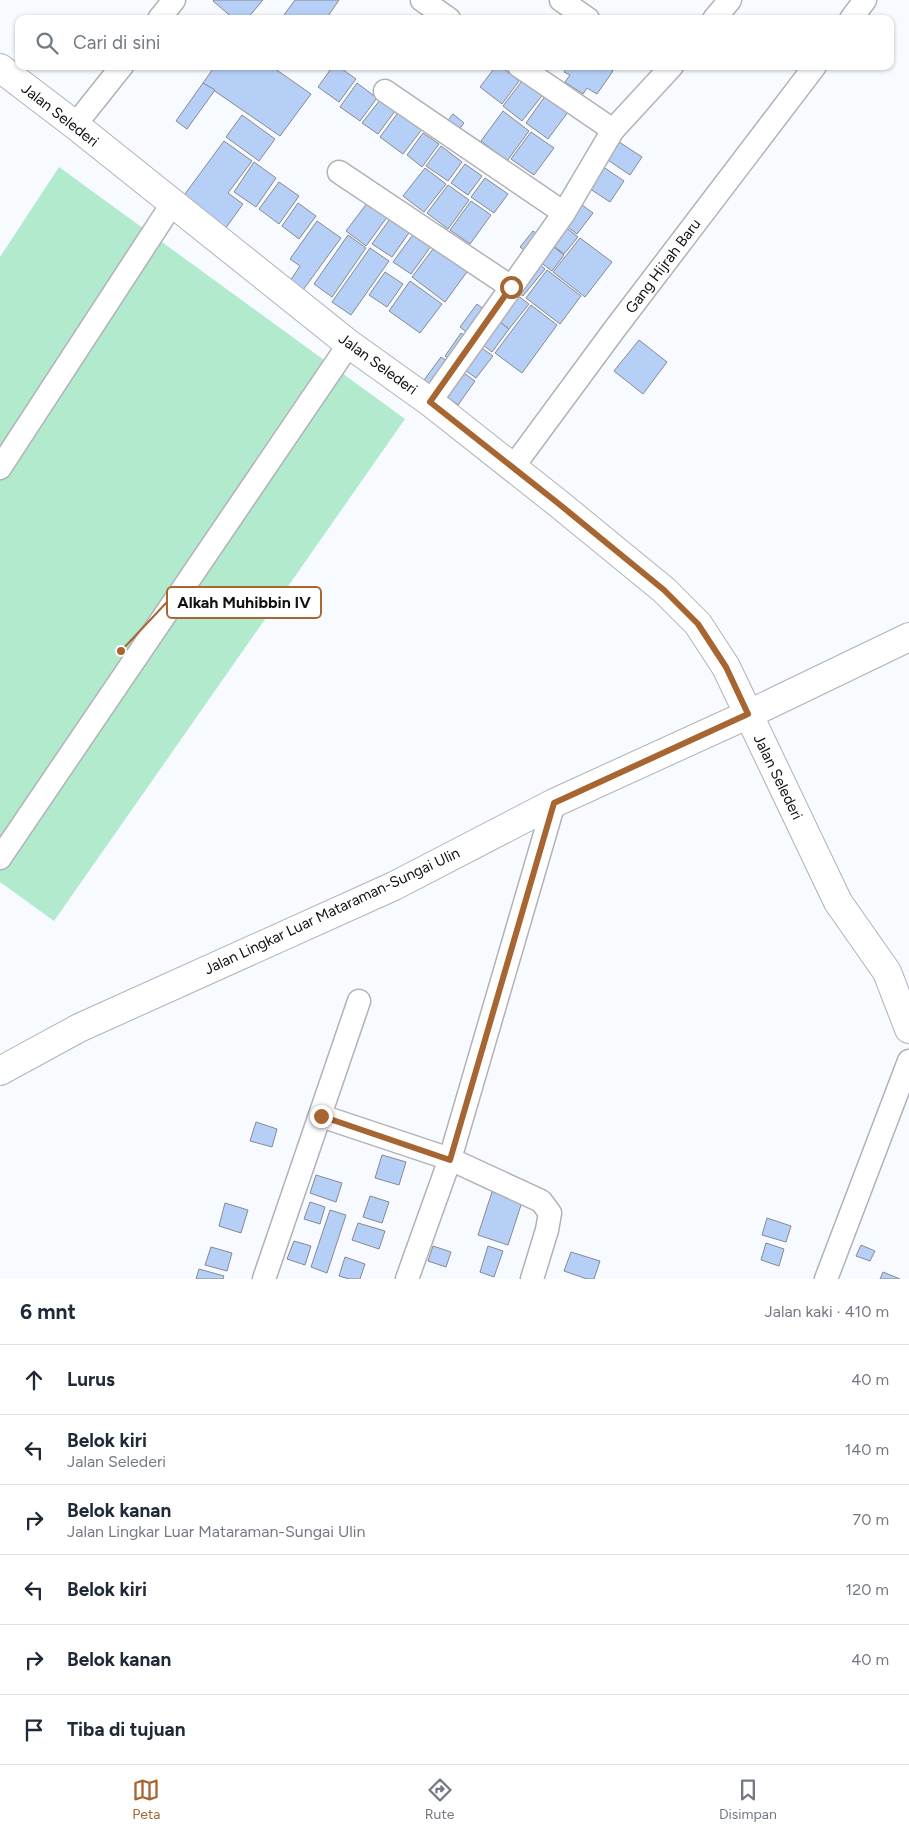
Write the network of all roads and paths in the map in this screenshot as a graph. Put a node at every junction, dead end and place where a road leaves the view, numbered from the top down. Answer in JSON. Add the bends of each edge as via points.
{"nodes":[{"id":1,"x":422,"y":0,"type":"edge"},
{"id":2,"x":562,"y":0,"type":"edge"},
{"id":3,"x":865,"y":0,"type":"edge"},
{"id":4,"x":443,"y":15,"type":"edge"},
{"id":5,"x":583,"y":15,"type":"edge"},
{"id":6,"x":854,"y":15,"type":"edge"},
{"id":7,"x":0,"y":68,"type":"edge"},
{"id":8,"x":119,"y":70,"type":"edge"},
{"id":9,"x":525,"y":70,"type":"edge"},
{"id":10,"x":663,"y":70,"type":"edge"},
{"id":11,"x":812,"y":70,"type":"edge"},
{"id":12,"x":385,"y":91,"type":"dead end"},
{"id":13,"x":75,"y":126,"type":"junction"},
{"id":14,"x":613,"y":130,"type":"junction"},
{"id":15,"x":339,"y":172,"type":"dead end"},
{"id":16,"x":172,"y":204,"type":"junction"},
{"id":17,"x":564,"y":213,"type":"junction"},
{"id":18,"x":511,"y":287,"type":"junction"},
{"id":19,"x":349,"y":344,"type":"junction"},
{"id":20,"x":430,"y":402,"type":"junction"},
{"id":21,"x":513,"y":467,"type":"junction"},
{"id":22,"x":0,"y":468,"type":"edge"},
{"id":23,"x":909,"y":637,"type":"edge"},
{"id":24,"x":748,"y":714,"type":"junction"},
{"id":25,"x":554,"y":803,"type":"junction"},
{"id":26,"x":0,"y":858,"type":"edge"},
{"id":27,"x":359,"y":1001,"type":"dead end"},
{"id":28,"x":909,"y":1029,"type":"edge"},
{"id":29,"x":909,"y":1061,"type":"edge"},
{"id":30,"x":0,"y":1071,"type":"edge"},
{"id":31,"x":321,"y":1116,"type":"junction"},
{"id":32,"x":450,"y":1160,"type":"junction"},
{"id":33,"x":264,"y":1279,"type":"edge"},
{"id":34,"x":407,"y":1279,"type":"edge"},
{"id":35,"x":532,"y":1279,"type":"edge"},
{"id":36,"x":826,"y":1279,"type":"edge"}],
"edges":[{"from":1,"to":4,"type":"street"},
{"from":2,"to":5,"type":"street"},
{"from":3,"to":6,"type":"street"},
{"from":7,"to":13,"type":"street","name":"Jalan Selederi"},
{"from":8,"to":13,"type":"street"},
{"from":9,"to":14,"type":"street"},
{"from":10,"to":14,"type":"street"},
{"from":11,"to":21,"type":"street","name":"Gang Hijrah Baru"},
{"from":12,"to":17,"type":"street"},
{"from":13,"to":16,"type":"street","name":"Jalan Selederi"},
{"from":14,"to":17,"type":"street"},
{"from":15,"to":18,"type":"street"},
{"from":16,"to":19,"type":"street","name":"Jalan Selederi"},
{"from":16,"to":22,"type":"street"},
{"from":17,"to":18,"type":"street"},
{"from":18,"to":20,"type":"street"},
{"from":19,"to":20,"type":"street","name":"Jalan Selederi"},
{"from":19,"to":26,"type":"street"},
{"from":20,"to":21,"type":"street","name":"Jalan Selederi"},
{"from":21,"to":24,"type":"street","name":"Jalan Selederi","via":[[664,590],[698,624],[726,667]]},
{"from":23,"to":24,"type":"street","name":"Jalan Lingkar Luar Mataraman-Sungai Ulin"},
{"from":24,"to":25,"type":"street","name":"Jalan Lingkar Luar Mataraman-Sungai Ulin"},
{"from":24,"to":28,"type":"street","name":"Jalan Selederi","via":[[838,902],[887,972]]},
{"from":25,"to":30,"type":"street","name":"Jalan Lingkar Luar Mataraman-Sungai Ulin","via":[[394,886],[79,1028]]},
{"from":25,"to":32,"type":"street"},
{"from":27,"to":31,"type":"street"},
{"from":29,"to":36,"type":"street"},
{"from":31,"to":32,"type":"street"},
{"from":31,"to":33,"type":"street"},
{"from":32,"to":34,"type":"street"},
{"from":32,"to":35,"type":"street","via":[[542,1200],[550,1213]]}]}
